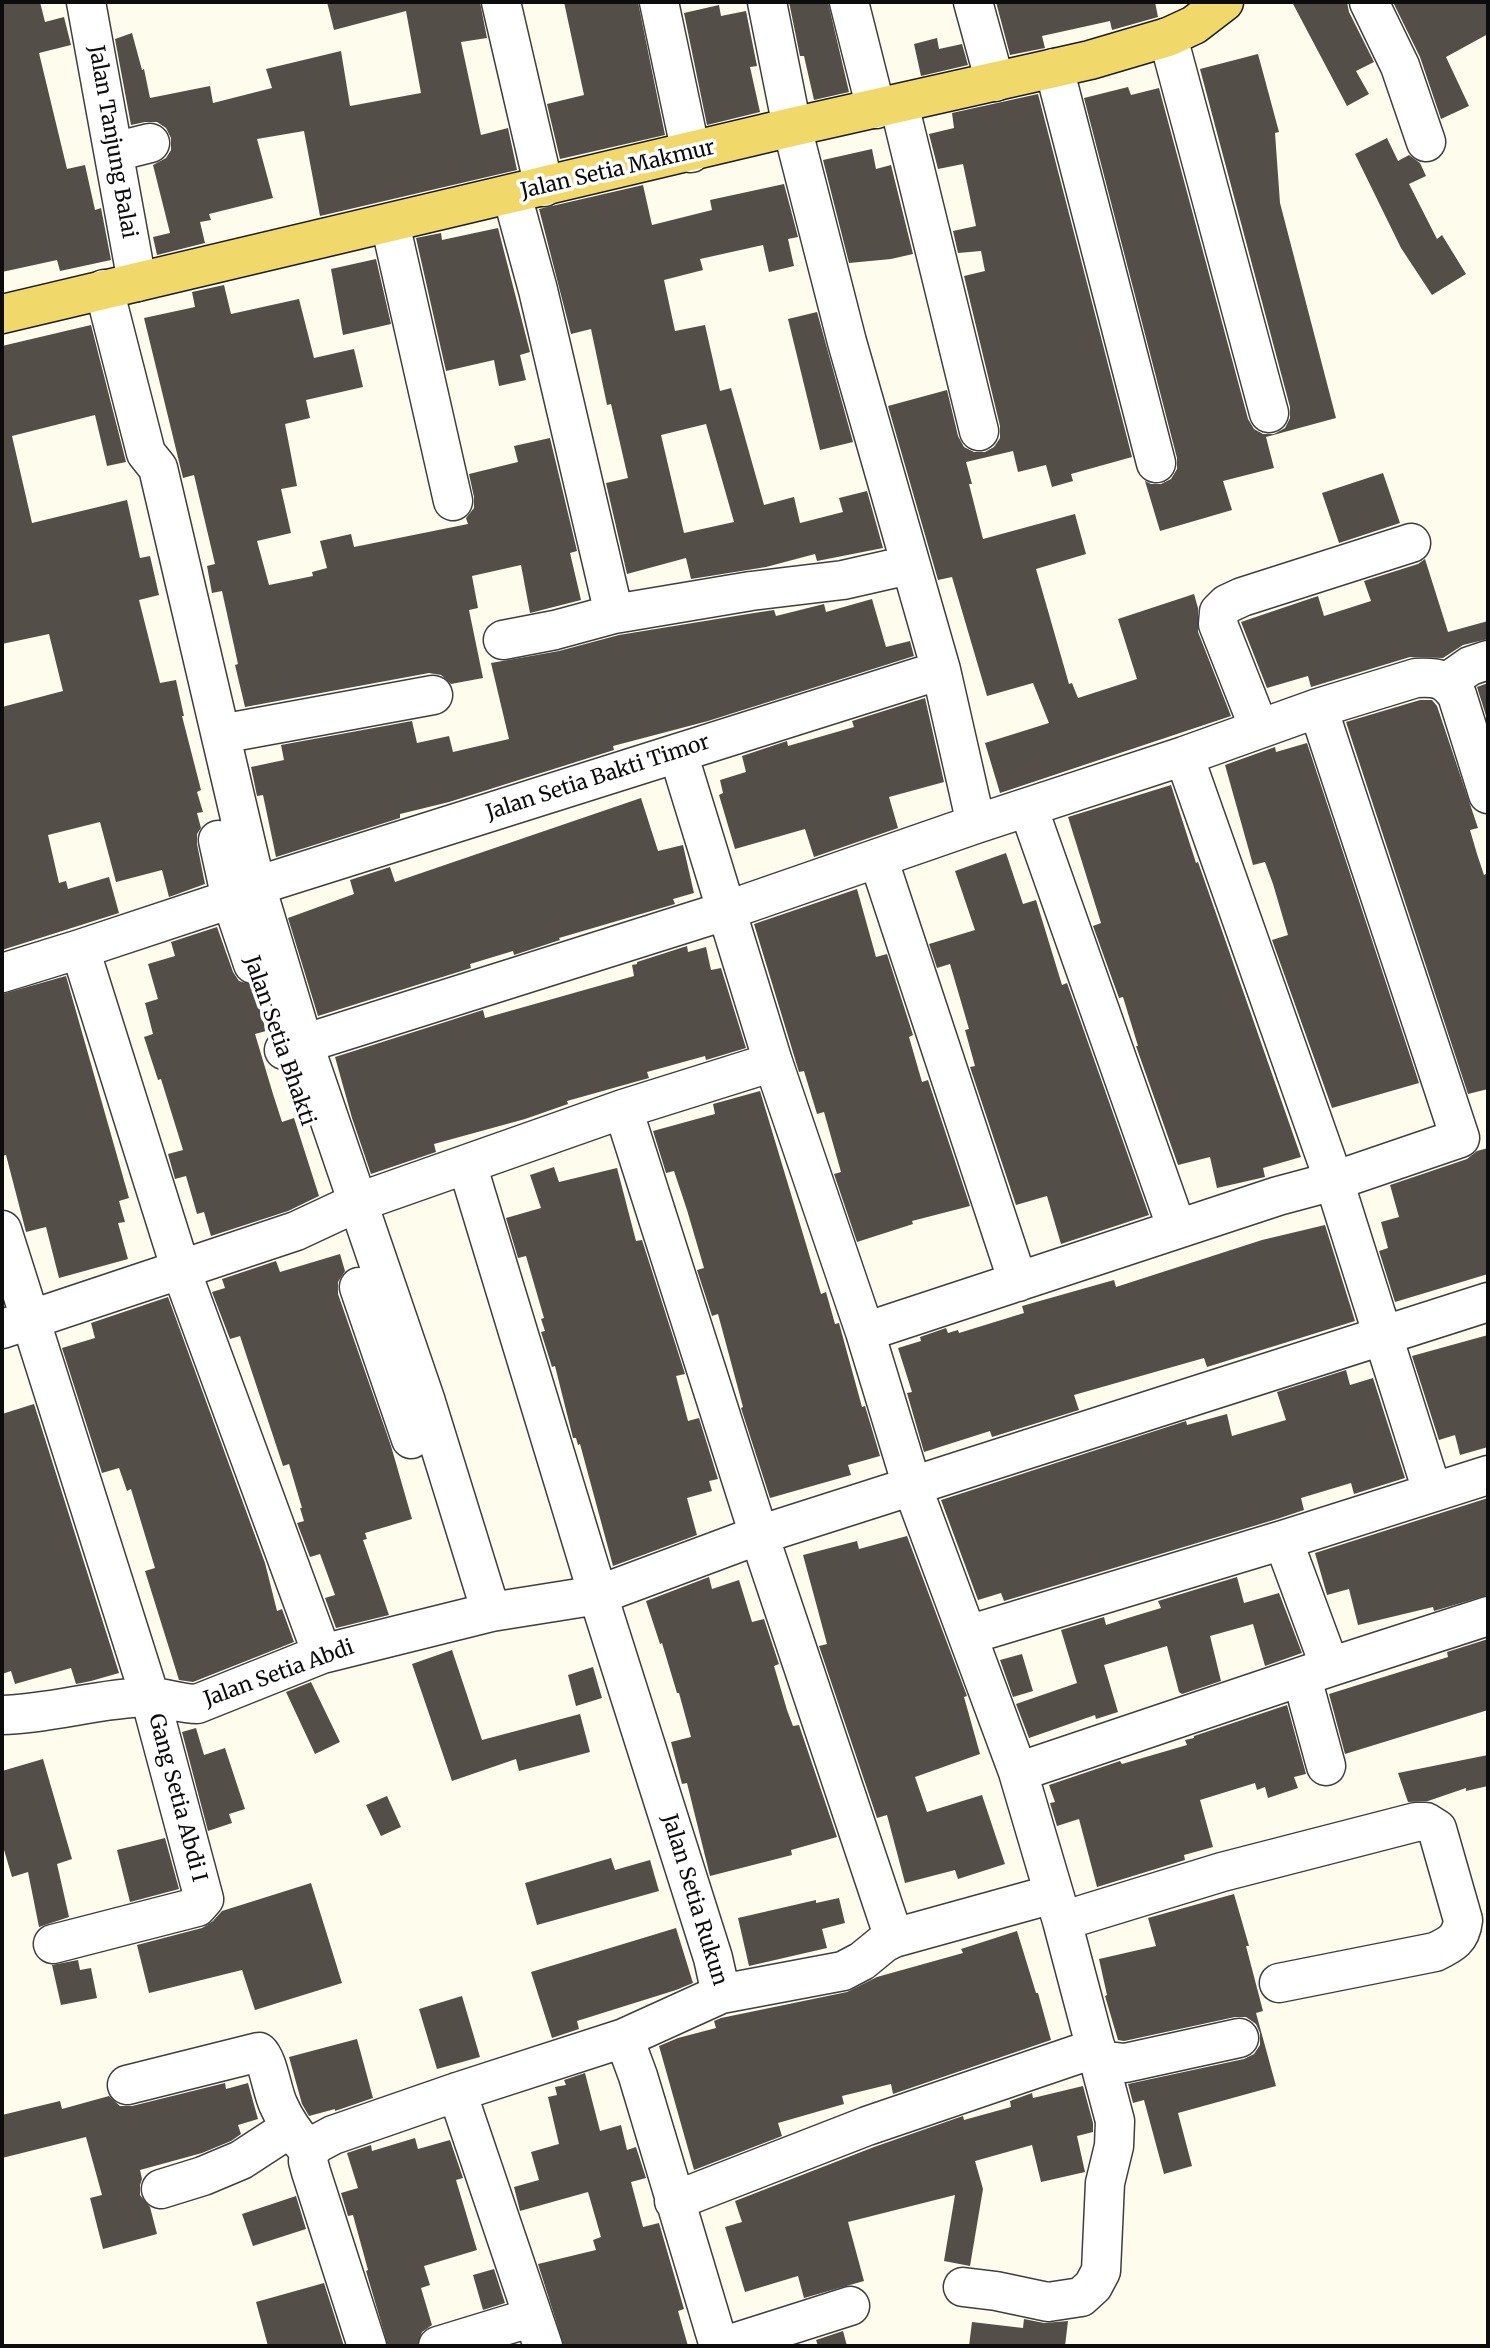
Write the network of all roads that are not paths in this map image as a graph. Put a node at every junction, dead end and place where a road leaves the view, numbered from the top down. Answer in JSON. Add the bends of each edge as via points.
{"nodes":[{"id":1,"x":86,"y":2,"type":"edge"},
{"id":2,"x":501,"y":2,"type":"edge"},
{"id":3,"x":659,"y":2,"type":"edge"},
{"id":4,"x":767,"y":2,"type":"edge"},
{"id":5,"x":849,"y":2,"type":"edge"},
{"id":6,"x":974,"y":2,"type":"edge"},
{"id":7,"x":1224,"y":2,"type":"edge"},
{"id":8,"x":1369,"y":2,"type":"edge"},
{"id":9,"x":1168,"y":37,"type":"junction"},
{"id":10,"x":1054,"y":68,"type":"junction"},
{"id":11,"x":995,"y":82,"type":"junction"},
{"id":12,"x":887,"y":106,"type":"junction"},
{"id":13,"x":792,"y":127,"type":"junction"},
{"id":14,"x":1426,"y":142,"type":"dead end"},
{"id":15,"x":150,"y":143,"type":"dead end"},
{"id":16,"x":114,"y":152,"type":"junction"},
{"id":17,"x":691,"y":153,"type":"junction"},
{"id":18,"x":528,"y":191,"type":"junction"},
{"id":19,"x":390,"y":223,"type":"junction"},
{"id":20,"x":120,"y":285,"type":"junction"},
{"id":21,"x":2,"y":314,"type":"edge"},
{"id":22,"x":1269,"y":413,"type":"dead end"},
{"id":23,"x":979,"y":431,"type":"dead end"},
{"id":24,"x":1156,"y":463,"type":"dead end"},
{"id":25,"x":453,"y":501,"type":"dead end"},
{"id":26,"x":1411,"y":543,"type":"dead end"},
{"id":27,"x":909,"y":565,"type":"junction"},
{"id":28,"x":614,"y":614,"type":"junction"},
{"id":29,"x":503,"y":640,"type":"dead end"},
{"id":30,"x":187,"y":644,"type":"junction"},
{"id":31,"x":1488,"y":660,"type":"edge"},
{"id":32,"x":941,"y":670,"type":"junction"},
{"id":33,"x":1447,"y":682,"type":"junction"},
{"id":34,"x":433,"y":695,"type":"dead end"},
{"id":35,"x":1318,"y":708,"type":"junction"},
{"id":36,"x":1259,"y":728,"type":"junction"},
{"id":37,"x":221,"y":734,"type":"junction"},
{"id":38,"x":678,"y":753,"type":"junction"},
{"id":39,"x":1184,"y":756,"type":"junction"},
{"id":40,"x":1488,"y":794,"type":"edge"},
{"id":41,"x":1028,"y":807,"type":"junction"},
{"id":42,"x":976,"y":824,"type":"junction"},
{"id":43,"x":878,"y":858,"type":"junction"},
{"id":44,"x":243,"y":892,"type":"junction"},
{"id":45,"x":725,"y":911,"type":"junction"},
{"id":46,"x":80,"y":949,"type":"junction"},
{"id":47,"x":2,"y":972,"type":"edge"},
{"id":48,"x":294,"y":1048,"type":"junction"},
{"id":49,"x":772,"y":1062,"type":"junction"},
{"id":50,"x":624,"y":1109,"type":"junction"},
{"id":51,"x":1474,"y":1134,"type":"edge"},
{"id":52,"x":467,"y":1164,"type":"junction"},
{"id":53,"x":1335,"y":1181,"type":"junction"},
{"id":54,"x":345,"y":1208,"type":"junction"},
{"id":55,"x":1177,"y":1229,"type":"junction"},
{"id":56,"x":2,"y":1230,"type":"edge"},
{"id":57,"x":181,"y":1270,"type":"junction"},
{"id":58,"x":1018,"y":1282,"type":"junction"},
{"id":59,"x":1488,"y":1302,"type":"edge"},
{"id":60,"x":17,"y":1325,"type":"edge"},
{"id":61,"x":865,"y":1332,"type":"junction"},
{"id":62,"x":1382,"y":1334,"type":"junction"},
{"id":63,"x":1488,"y":1475,"type":"edge"},
{"id":64,"x":912,"y":1486,"type":"junction"},
{"id":65,"x":1432,"y":1491,"type":"junction"},
{"id":66,"x":759,"y":1535,"type":"junction"},
{"id":67,"x":1283,"y":1540,"type":"junction"},
{"id":68,"x":598,"y":1595,"type":"junction"},
{"id":69,"x":481,"y":1614,"type":"junction"},
{"id":70,"x":1488,"y":1616,"type":"edge"},
{"id":71,"x":968,"y":1635,"type":"junction"},
{"id":72,"x":322,"y":1654,"type":"junction"},
{"id":73,"x":1316,"y":1672,"type":"junction"},
{"id":74,"x":150,"y":1697,"type":"junction"},
{"id":75,"x":2,"y":1714,"type":"edge"},
{"id":76,"x":1326,"y":1766,"type":"dead end"},
{"id":77,"x":1018,"y":1772,"type":"junction"},
{"id":78,"x":1057,"y":1908,"type":"junction"},
{"id":79,"x":894,"y":1938,"type":"junction"},
{"id":80,"x":53,"y":1944,"type":"dead end"},
{"id":81,"x":1279,"y":1983,"type":"dead end"},
{"id":82,"x":721,"y":1994,"type":"junction"},
{"id":83,"x":624,"y":2038,"type":"junction"},
{"id":84,"x":1239,"y":2038,"type":"dead end"},
{"id":85,"x":1098,"y":2054,"type":"junction"},
{"id":86,"x":127,"y":2085,"type":"dead end"},
{"id":87,"x":457,"y":2092,"type":"junction"},
{"id":88,"x":299,"y":2140,"type":"junction"},
{"id":89,"x":161,"y":2189,"type":"dead end"},
{"id":90,"x":674,"y":2201,"type":"junction"},
{"id":91,"x":963,"y":2287,"type":"dead end"},
{"id":92,"x":850,"y":2305,"type":"dead end"},
{"id":93,"x":538,"y":2332,"type":"edge"},
{"id":94,"x":367,"y":2346,"type":"edge"},
{"id":95,"x":438,"y":2346,"type":"edge"},
{"id":96,"x":722,"y":2346,"type":"edge"}],
"edges":[{"from":1,"to":16,"type":"street","name":"Jalan Tanjung Balai"},
{"from":2,"to":18,"type":"street"},
{"from":3,"to":17,"type":"street"},
{"from":4,"to":13,"type":"street"},
{"from":5,"to":12,"type":"street"},
{"from":6,"to":11,"type":"street"},
{"from":7,"to":9,"type":"main road","name":"Jalan Setia Makmur","via":[[1194,25]]},
{"from":8,"to":14,"type":"street","via":[[1401,66]]},
{"from":9,"to":10,"type":"main road","name":"Jalan Setia Makmur"},
{"from":9,"to":22,"type":"street"},
{"from":10,"to":11,"type":"main road","name":"Jalan Setia Makmur"},
{"from":10,"to":24,"type":"street"},
{"from":11,"to":12,"type":"main road","name":"Jalan Setia Makmur"},
{"from":12,"to":13,"type":"main road","name":"Jalan Setia Makmur"},
{"from":12,"to":23,"type":"street"},
{"from":13,"to":17,"type":"main road","name":"Jalan Setia Makmur"},
{"from":13,"to":27,"type":"street"},
{"from":15,"to":16,"type":"street"},
{"from":16,"to":20,"type":"street","name":"Jalan Tanjung Balai"},
{"from":17,"to":18,"type":"main road","name":"Jalan Setia Makmur"},
{"from":18,"to":19,"type":"main road","name":"Jalan Setia Makmur"},
{"from":18,"to":28,"type":"street","via":[[538,290]]},
{"from":19,"to":20,"type":"main road","name":"Jalan Setia Makmur"},
{"from":19,"to":25,"type":"street"},
{"from":20,"to":21,"type":"main road","name":"Jalan Setia Makmur"},
{"from":20,"to":30,"type":"street","name":"Jalan Setia Bhakti","via":[[146,453],[158,468]]},
{"from":26,"to":36,"type":"street","via":[[1242,597],[1219,611],[1218,624]]},
{"from":27,"to":28,"type":"street","via":[[843,580]]},
{"from":27,"to":32,"type":"street"},
{"from":28,"to":29,"type":"street"},
{"from":30,"to":37,"type":"street","name":"Jalan Setia Bhakti"},
{"from":30,"to":44,"type":"street","name":"Jalan Setia Bhakti"},
{"from":31,"to":33,"type":"street"},
{"from":32,"to":38,"type":"street","name":"Jalan Setia Bakti Timor"},
{"from":32,"to":42,"type":"street"},
{"from":33,"to":35,"type":"street","via":[[1416,678]]},
{"from":33,"to":40,"type":"street","via":[[1457,695]]},
{"from":34,"to":37,"type":"street"},
{"from":35,"to":36,"type":"street"},
{"from":35,"to":51,"type":"street"},
{"from":36,"to":39,"type":"street"},
{"from":37,"to":44,"type":"street","name":"Jalan Setia Bhakti"},
{"from":38,"to":44,"type":"street","name":"Jalan Setia Bakti Timor"},
{"from":38,"to":45,"type":"street"},
{"from":39,"to":41,"type":"street"},
{"from":39,"to":53,"type":"street"},
{"from":41,"to":42,"type":"street"},
{"from":41,"to":55,"type":"street"},
{"from":42,"to":43,"type":"street"},
{"from":43,"to":45,"type":"street"},
{"from":43,"to":58,"type":"street"},
{"from":44,"to":46,"type":"street","name":"Jalan Setia Bakti Timor"},
{"from":44,"to":48,"type":"street","name":"Jalan Setia Bhakti"},
{"from":45,"to":48,"type":"street"},
{"from":45,"to":49,"type":"street"},
{"from":46,"to":47,"type":"street","name":"Jalan Setia Bakti Timor"},
{"from":46,"to":57,"type":"street"},
{"from":48,"to":54,"type":"street","name":"Jalan Setia Bhakti"},
{"from":49,"to":50,"type":"street"},
{"from":49,"to":61,"type":"street"},
{"from":50,"to":52,"type":"street"},
{"from":50,"to":66,"type":"street"},
{"from":51,"to":53,"type":"street"},
{"from":52,"to":54,"type":"street"},
{"from":52,"to":68,"type":"street","name":"Jalan Setia Rukun"},
{"from":53,"to":55,"type":"street"},
{"from":53,"to":62,"type":"street"},
{"from":54,"to":57,"type":"street","via":[[296,1231]]},
{"from":54,"to":69,"type":"street","name":"Jalan Setia Bhakti"},
{"from":55,"to":58,"type":"street"},
{"from":56,"to":60,"type":"street","name":"Gang Setia Abdi I"},
{"from":57,"to":60,"type":"street"},
{"from":57,"to":72,"type":"street"},
{"from":58,"to":61,"type":"street"},
{"from":59,"to":62,"type":"street","name":"Jalan Setia Abdi"},
{"from":60,"to":74,"type":"street","name":"Gang Setia Abdi I"},
{"from":61,"to":64,"type":"street"},
{"from":62,"to":64,"type":"street","name":"Jalan Setia Abdi"},
{"from":62,"to":65,"type":"street"},
{"from":63,"to":65,"type":"street"},
{"from":64,"to":66,"type":"street","name":"Jalan Setia Abdi"},
{"from":64,"to":71,"type":"street"},
{"from":65,"to":67,"type":"street"},
{"from":66,"to":68,"type":"street","name":"Jalan Setia Abdi"},
{"from":66,"to":79,"type":"street"},
{"from":67,"to":71,"type":"street"},
{"from":67,"to":73,"type":"street"},
{"from":68,"to":69,"type":"street","name":"Jalan Setia Abdi"},
{"from":68,"to":82,"type":"street","name":"Jalan Setia Rukun"},
{"from":69,"to":72,"type":"street","name":"Jalan Setia Abdi"},
{"from":70,"to":73,"type":"street"},
{"from":71,"to":77,"type":"street"},
{"from":72,"to":74,"type":"street","name":"Jalan Setia Abdi","via":[[197,1704]]},
{"from":73,"to":76,"type":"street"},
{"from":73,"to":77,"type":"street"},
{"from":74,"to":75,"type":"street","name":"Jalan Setia Abdi"},
{"from":74,"to":80,"type":"street","name":"Gang Setia Abdi I","via":[[204,1899],[197,1907]]},
{"from":77,"to":78,"type":"street"},
{"from":78,"to":79,"type":"street","name":"Jalan Setia Rukun"},
{"from":78,"to":81,"type":"street","name":"Jalan Setia Rukun","via":[[1416,1822],[1437,1829],[1464,1920],[1462,1932],[1452,1944],[1435,1952]]},
{"from":78,"to":85,"type":"street"},
{"from":79,"to":82,"type":"street","name":"Jalan Setia Rukun","via":[[844,1971]]},
{"from":82,"to":83,"type":"street"},
{"from":83,"to":87,"type":"street"},
{"from":83,"to":90,"type":"street"},
{"from":84,"to":85,"type":"street","via":[[1125,2063]]},
{"from":85,"to":90,"type":"street","via":[[867,2126]]},
{"from":85,"to":91,"type":"street","via":[[1115,2121],[1105,2183],[1101,2272],[1093,2286],[1081,2297],[1048,2302]]},
{"from":86,"to":88,"type":"street","via":[[258,2052]]},
{"from":87,"to":88,"type":"street","via":[[318,2143]]},
{"from":87,"to":93,"type":"street"},
{"from":88,"to":89,"type":"street"},
{"from":88,"to":94,"type":"street"},
{"from":90,"to":96,"type":"street"},
{"from":92,"to":96,"type":"street"},
{"from":93,"to":95,"type":"street"}]}
